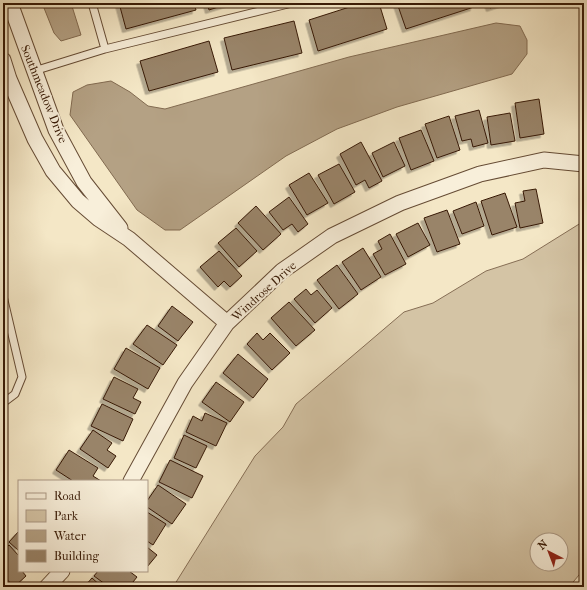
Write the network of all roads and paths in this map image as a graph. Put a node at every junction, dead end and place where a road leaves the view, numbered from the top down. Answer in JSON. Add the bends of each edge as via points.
{"nodes":[{"id":1,"x":10,"y":3,"type":"edge"},
{"id":2,"x":92,"y":3,"type":"edge"},
{"id":3,"x":292,"y":3,"type":"edge"},
{"id":4,"x":105,"y":49,"type":"junction"},
{"id":5,"x":3,"y":60,"type":"edge"},
{"id":6,"x":34,"y":71,"type":"junction"},
{"id":7,"x":9,"y":78,"type":"junction"},
{"id":8,"x":584,"y":164,"type":"edge"},
{"id":9,"x":129,"y":240,"type":"junction"},
{"id":10,"x":3,"y":296,"type":"edge"},
{"id":11,"x":227,"y":323,"type":"junction"},
{"id":12,"x":3,"y":402,"type":"edge"},
{"id":13,"x":132,"y":480,"type":"edge"},
{"id":14,"x":61,"y":572,"type":"edge"},
{"id":15,"x":47,"y":587,"type":"edge"}],
"edges":[{"from":1,"to":6,"type":"street","name":"Southmeadow Drive"},
{"from":2,"to":4,"type":"lane"},
{"from":3,"to":4,"type":"lane"},
{"from":4,"to":6,"type":"lane"},
{"from":5,"to":7,"type":"street","name":"Southmeadow Drive"},
{"from":6,"to":7,"type":"street"},
{"from":6,"to":9,"type":"street","name":"Southmeadow Drive","via":[[56,130],[84,182]]},
{"from":7,"to":9,"type":"street","name":"Southmeadow Drive","via":[[35,139],[53,171],[78,201]]},
{"from":8,"to":11,"type":"street","name":"Windrose Drive","via":[[544,160],[480,174],[400,203],[332,236],[282,271]]},
{"from":9,"to":11,"type":"street","name":"Southmeadow Drive"},
{"from":10,"to":12,"type":"lane","via":[[22,377],[15,394]]},
{"from":11,"to":13,"type":"street","name":"Windrose Drive","via":[[185,383]]},
{"from":14,"to":15,"type":"street"}]}
